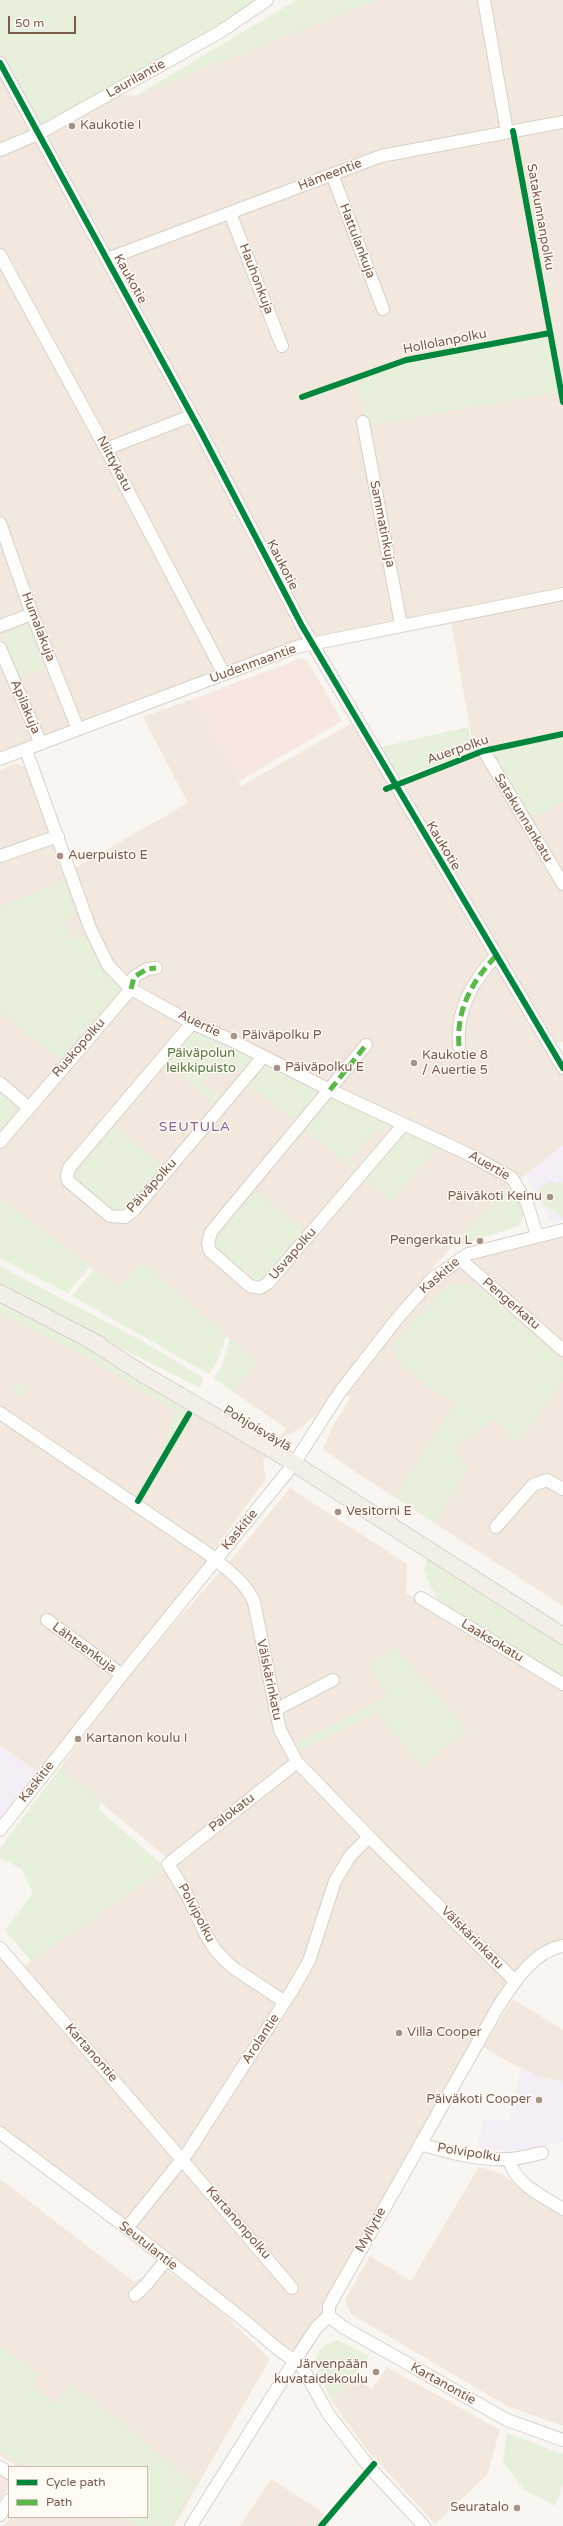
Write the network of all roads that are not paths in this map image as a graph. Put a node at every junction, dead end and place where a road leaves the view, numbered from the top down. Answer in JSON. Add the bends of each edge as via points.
{"nodes":[{"id":1,"x":267,"y":0,"type":"edge"},
{"id":2,"x":484,"y":0,"type":"edge"},
{"id":3,"x":0,"y":63,"type":"edge"},
{"id":4,"x":563,"y":122,"type":"edge"},
{"id":5,"x":507,"y":132,"type":"junction"},
{"id":6,"x":38,"y":134,"type":"junction"},
{"id":7,"x":0,"y":150,"type":"edge"},
{"id":8,"x":332,"y":174,"type":"junction"},
{"id":9,"x":230,"y":213,"type":"junction"},
{"id":10,"x":0,"y":255,"type":"edge"},
{"id":11,"x":107,"y":259,"type":"junction"},
{"id":12,"x":383,"y":308,"type":"dead end"},
{"id":13,"x":282,"y":346,"type":"dead end"},
{"id":14,"x":192,"y":416,"type":"junction"},
{"id":15,"x":363,"y":422,"type":"dead end"},
{"id":16,"x":106,"y":449,"type":"junction"},
{"id":17,"x":1,"y":529,"type":"edge"},
{"id":18,"x":563,"y":594,"type":"edge"},
{"id":19,"x":32,"y":614,"type":"junction"},
{"id":20,"x":401,"y":625,"type":"junction"},
{"id":21,"x":0,"y":626,"type":"edge"},
{"id":22,"x":312,"y":644,"type":"junction"},
{"id":23,"x":0,"y":648,"type":"edge"},
{"id":24,"x":224,"y":674,"type":"junction"},
{"id":25,"x":78,"y":729,"type":"junction"},
{"id":26,"x":41,"y":744,"type":"junction"},
{"id":27,"x":26,"y":750,"type":"junction"},
{"id":28,"x":484,"y":751,"type":"dead end"},
{"id":29,"x":0,"y":759,"type":"edge"},
{"id":30,"x":58,"y":836,"type":"junction"},
{"id":31,"x":0,"y":856,"type":"edge"},
{"id":32,"x":563,"y":884,"type":"edge"},
{"id":33,"x":496,"y":956,"type":"junction"},
{"id":34,"x":156,"y":968,"type":"dead end"},
{"id":35,"x":130,"y":989,"type":"junction"},
{"id":36,"x":192,"y":1023,"type":"junction"},
{"id":37,"x":366,"y":1045,"type":"dead end"},
{"id":38,"x":459,"y":1046,"type":"dead end"},
{"id":39,"x":263,"y":1057,"type":"junction"},
{"id":40,"x":563,"y":1068,"type":"edge"},
{"id":41,"x":0,"y":1083,"type":"edge"},
{"id":42,"x":330,"y":1090,"type":"junction"},
{"id":43,"x":28,"y":1107,"type":"junction"},
{"id":44,"x":404,"y":1124,"type":"junction"},
{"id":45,"x":0,"y":1142,"type":"edge"},
{"id":46,"x":563,"y":1230,"type":"edge"},
{"id":47,"x":537,"y":1235,"type":"junction"},
{"id":48,"x":460,"y":1259,"type":"junction"},
{"id":49,"x":0,"y":1293,"type":"edge"},
{"id":50,"x":563,"y":1350,"type":"edge"},
{"id":51,"x":0,"y":1413,"type":"edge"},
{"id":52,"x":297,"y":1460,"type":"junction"},
{"id":53,"x":563,"y":1489,"type":"edge"},
{"id":54,"x":496,"y":1527,"type":"dead end"},
{"id":55,"x":216,"y":1561,"type":"junction"},
{"id":56,"x":421,"y":1598,"type":"dead end"},
{"id":57,"x":47,"y":1620,"type":"dead end"},
{"id":58,"x":563,"y":1636,"type":"edge"},
{"id":59,"x":122,"y":1675,"type":"junction"},
{"id":60,"x":333,"y":1680,"type":"dead end"},
{"id":61,"x":563,"y":1684,"type":"edge"},
{"id":62,"x":275,"y":1710,"type":"junction"},
{"id":63,"x":297,"y":1762,"type":"junction"},
{"id":64,"x":0,"y":1830,"type":"edge"},
{"id":65,"x":369,"y":1837,"type":"junction"},
{"id":66,"x":168,"y":1864,"type":"joint"},
{"id":67,"x":563,"y":1946,"type":"edge"},
{"id":68,"x":0,"y":1948,"type":"edge"},
{"id":69,"x":515,"y":1981,"type":"junction"},
{"id":70,"x":285,"y":2002,"type":"junction"},
{"id":71,"x":0,"y":2133,"type":"edge"},
{"id":72,"x":420,"y":2144,"type":"junction"},
{"id":73,"x":542,"y":2153,"type":"dead end"},
{"id":74,"x":183,"y":2159,"type":"junction"},
{"id":75,"x":509,"y":2159,"type":"junction"},
{"id":76,"x":563,"y":2209,"type":"edge"},
{"id":77,"x":127,"y":2228,"type":"junction"},
{"id":78,"x":166,"y":2260,"type":"junction"},
{"id":79,"x":292,"y":2288,"type":"dead end"},
{"id":80,"x":136,"y":2295,"type":"dead end"},
{"id":81,"x":329,"y":2316,"type":"junction"},
{"id":82,"x":295,"y":2360,"type":"junction"},
{"id":83,"x":563,"y":2440,"type":"edge"},
{"id":84,"x":8,"y":2502,"type":"edge"},
{"id":85,"x":0,"y":2515,"type":"edge"},
{"id":86,"x":191,"y":2526,"type":"edge"},
{"id":87,"x":424,"y":2526,"type":"edge"}],
"edges":[{"from":1,"to":6,"type":"street","name":"Laurilantie","via":[[220,32]]},
{"from":2,"to":5,"type":"street"},
{"from":3,"to":6,"type":"street","name":"Kaukotie"},
{"from":4,"to":5,"type":"street","name":"Hämeentie"},
{"from":5,"to":8,"type":"street","name":"Hämeentie","via":[[381,156]]},
{"from":6,"to":7,"type":"street","name":"Laurilantie"},
{"from":6,"to":11,"type":"street","name":"Kaukotie"},
{"from":8,"to":9,"type":"street","name":"Hämeentie"},
{"from":8,"to":12,"type":"street","name":"Hattulankuja"},
{"from":9,"to":11,"type":"street","name":"Hämeentie"},
{"from":9,"to":13,"type":"street","name":"Hauhonkuja"},
{"from":10,"to":16,"type":"street","name":"Niittykatu"},
{"from":11,"to":14,"type":"street","name":"Kaukotie"},
{"from":14,"to":16,"type":"street"},
{"from":14,"to":22,"type":"street","name":"Kaukotie"},
{"from":15,"to":20,"type":"street","name":"Sammatinkuja"},
{"from":16,"to":24,"type":"street","name":"Niittykatu"},
{"from":17,"to":19,"type":"street","name":"Humalakuja"},
{"from":18,"to":20,"type":"street","name":"Uudenmaantie"},
{"from":19,"to":21,"type":"street"},
{"from":19,"to":25,"type":"street","name":"Humalakuja"},
{"from":20,"to":22,"type":"street","name":"Uudenmaantie"},
{"from":22,"to":24,"type":"street","name":"Uudenmaantie","via":[[296,647]]},
{"from":22,"to":33,"type":"street","name":"Kaukotie"},
{"from":23,"to":26,"type":"street","name":"Apilakuja"},
{"from":24,"to":25,"type":"street","name":"Uudenmaantie"},
{"from":25,"to":26,"type":"street","name":"Uudenmaantie"},
{"from":26,"to":27,"type":"street","name":"Uudenmaantie"},
{"from":27,"to":29,"type":"street","name":"Uudenmaantie"},
{"from":27,"to":30,"type":"street","name":"Auertie"},
{"from":28,"to":32,"type":"street","name":"Satakunnankatu"},
{"from":30,"to":31,"type":"street"},
{"from":30,"to":35,"type":"street","name":"Auertie","via":[[90,928],[108,965]]},
{"from":33,"to":38,"type":"street","via":[[479,973],[463,1004],[458,1031]]},
{"from":33,"to":40,"type":"street","name":"Kaukotie"},
{"from":34,"to":35,"type":"street","name":"Ruskopolku","via":[[147,969],[134,977]]},
{"from":35,"to":36,"type":"street","name":"Auertie"},
{"from":35,"to":43,"type":"street","name":"Ruskopolku"},
{"from":36,"to":39,"type":"street","name":"Auertie"},
{"from":36,"to":39,"type":"street","name":"Päiväpolku","via":[[69,1168],[68,1181],[110,1216],[125,1217],[134,1210]]},
{"from":37,"to":42,"type":"street"},
{"from":39,"to":42,"type":"street","name":"Auertie"},
{"from":41,"to":43,"type":"street"},
{"from":42,"to":44,"type":"street","name":"Auertie"},
{"from":42,"to":44,"type":"street","name":"Usvapolku","via":[[211,1232],[208,1243],[210,1252],[250,1286],[260,1288],[268,1283]]},
{"from":43,"to":45,"type":"street","name":"Ruskopolku"},
{"from":44,"to":47,"type":"street","name":"Auertie","via":[[512,1178],[527,1203]]},
{"from":46,"to":47,"type":"street","name":"Kaskitie"},
{"from":47,"to":48,"type":"street","name":"Kaskitie"},
{"from":48,"to":50,"type":"street","name":"Pengerkatu"},
{"from":48,"to":52,"type":"street","name":"Kaskitie","via":[[432,1279],[396,1320],[340,1392]]},
{"from":49,"to":52,"type":"main road","name":"Pohjoisväylä","via":[[90,1340]]},
{"from":51,"to":55,"type":"street","name":"Välskärinkatu"},
{"from":52,"to":55,"type":"street","name":"Kaskitie"},
{"from":52,"to":58,"type":"main road","name":"Pohjoisväylä","via":[[411,1538]]},
{"from":53,"to":54,"type":"street","via":[[547,1480],[533,1484]]},
{"from":55,"to":59,"type":"street","name":"Kaskitie"},
{"from":55,"to":62,"type":"street","name":"Välskärinkatu","via":[[236,1578],[251,1596]]},
{"from":56,"to":61,"type":"street","name":"Laaksokatu"},
{"from":57,"to":59,"type":"street","name":"Lähteenkuja"},
{"from":59,"to":64,"type":"street","name":"Kaskitie"},
{"from":60,"to":62,"type":"street"},
{"from":62,"to":63,"type":"street","name":"Välskärinkatu","via":[[280,1730]]},
{"from":63,"to":65,"type":"street","name":"Välskärinkatu"},
{"from":63,"to":66,"type":"street","name":"Palokatu"},
{"from":65,"to":69,"type":"street","name":"Välskärinkatu"},
{"from":65,"to":70,"type":"street","name":"Arolantie","via":[[350,1856],[335,1881],[309,1961]]},
{"from":66,"to":70,"type":"street","name":"Polvipolku","via":[[216,1951],[232,1967]]},
{"from":67,"to":69,"type":"street","name":"Myllytie","via":[[553,1948]]},
{"from":68,"to":74,"type":"street","name":"Kartanontie"},
{"from":69,"to":72,"type":"street","name":"Myllytie","via":[[478,2038]]},
{"from":70,"to":74,"type":"street","name":"Arolantie"},
{"from":71,"to":77,"type":"street","name":"Seutulantie"},
{"from":72,"to":75,"type":"street","name":"Polvipolku","via":[[438,2150]]},
{"from":72,"to":81,"type":"street","name":"Myllytie","via":[[329,2306]]},
{"from":73,"to":75,"type":"street","name":"Polvipolku"},
{"from":74,"to":77,"type":"street","name":"Arolantie"},
{"from":74,"to":79,"type":"street","name":"Kartanonpolku"},
{"from":75,"to":76,"type":"street","via":[[511,2170],[518,2179]]},
{"from":77,"to":78,"type":"street","name":"Seutulantie"},
{"from":78,"to":80,"type":"street"},
{"from":78,"to":82,"type":"street","name":"Seutulantie"},
{"from":81,"to":82,"type":"street","via":[[317,2327]]},
{"from":81,"to":83,"type":"street","name":"Kartanontie","via":[[343,2327],[507,2420]]},
{"from":82,"to":86,"type":"street"},
{"from":82,"to":87,"type":"street","name":"Seutulantie","via":[[305,2370],[329,2415],[370,2468]]},
{"from":84,"to":85,"type":"street"}]}
